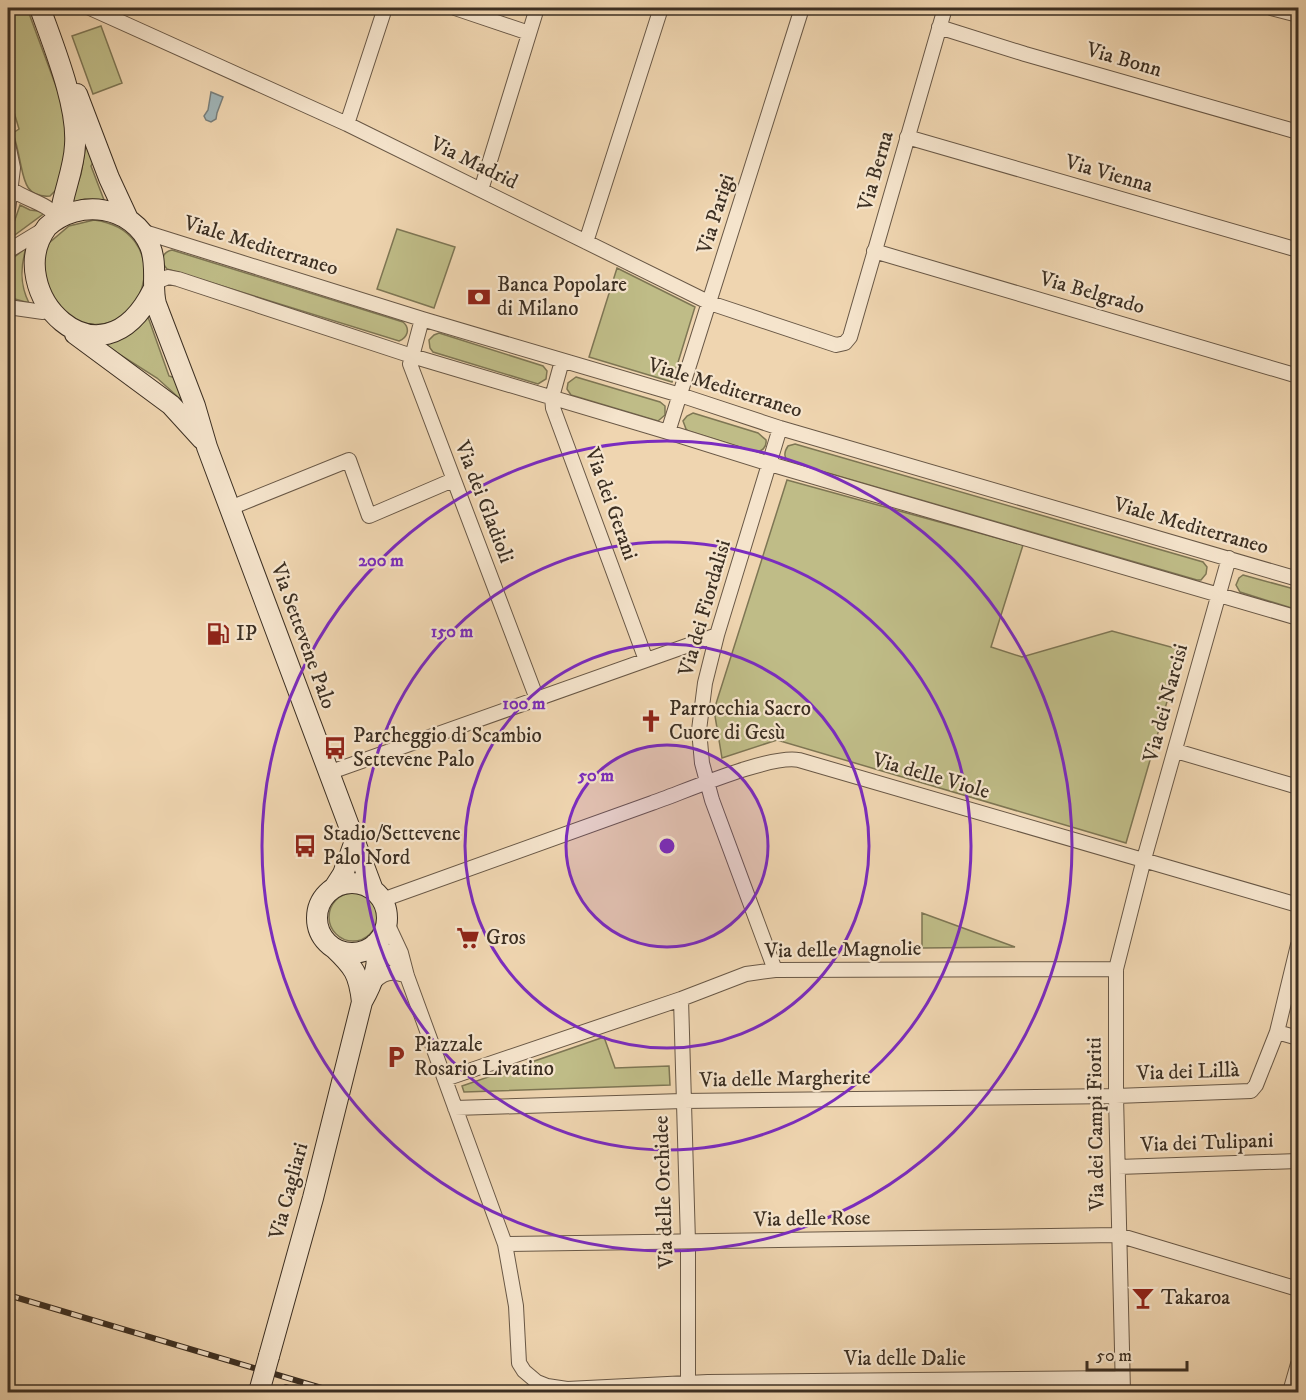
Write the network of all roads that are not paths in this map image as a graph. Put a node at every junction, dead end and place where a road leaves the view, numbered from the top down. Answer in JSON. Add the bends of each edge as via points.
{"nodes":[{"id":1,"x":40,"y":8,"type":"edge"},
{"id":2,"x":90,"y":8,"type":"edge"},
{"id":3,"x":385,"y":8,"type":"edge"},
{"id":4,"x":455,"y":8,"type":"edge"},
{"id":5,"x":537,"y":8,"type":"edge"},
{"id":6,"x":661,"y":8,"type":"edge"},
{"id":7,"x":802,"y":8,"type":"edge"},
{"id":8,"x":945,"y":8,"type":"edge"},
{"id":9,"x":1271,"y":8,"type":"edge"},
{"id":10,"x":1299,"y":15,"type":"edge"},
{"id":11,"x":939,"y":27,"type":"junction"},
{"id":12,"x":529,"y":33,"type":"junction"},
{"id":13,"x":63,"y":75,"type":"junction"},
{"id":14,"x":347,"y":124,"type":"junction"},
{"id":15,"x":1299,"y":132,"type":"edge"},
{"id":16,"x":907,"y":137,"type":"junction"},
{"id":17,"x":8,"y":144,"type":"edge"},
{"id":18,"x":12,"y":189,"type":"junction"},
{"id":19,"x":481,"y":190,"type":"junction"},
{"id":20,"x":8,"y":210,"type":"edge"},
{"id":21,"x":55,"y":221,"type":"junction"},
{"id":22,"x":134,"y":225,"type":"junction"},
{"id":23,"x":586,"y":242,"type":"junction"},
{"id":24,"x":1299,"y":250,"type":"edge"},
{"id":25,"x":8,"y":251,"type":"edge"},
{"id":26,"x":874,"y":251,"type":"junction"},
{"id":27,"x":154,"y":287,"type":"junction"},
{"id":28,"x":710,"y":303,"type":"junction"},
{"id":29,"x":10,"y":306,"type":"edge"},
{"id":30,"x":43,"y":312,"type":"junction"},
{"id":31,"x":422,"y":319,"type":"junction"},
{"id":32,"x":73,"y":332,"type":"junction"},
{"id":33,"x":843,"y":344,"type":"joint"},
{"id":34,"x":412,"y":356,"type":"junction"},
{"id":35,"x":562,"y":361,"type":"junction"},
{"id":36,"x":1299,"y":376,"type":"edge"},
{"id":37,"x":680,"y":395,"type":"junction"},
{"id":38,"x":552,"y":397,"type":"junction"},
{"id":39,"x":780,"y":428,"type":"junction"},
{"id":40,"x":668,"y":432,"type":"junction"},
{"id":41,"x":207,"y":447,"type":"junction"},
{"id":42,"x":770,"y":464,"type":"junction"},
{"id":43,"x":453,"y":480,"type":"junction"},
{"id":44,"x":230,"y":508,"type":"junction"},
{"id":45,"x":1228,"y":558,"type":"junction"},
{"id":46,"x":1299,"y":579,"type":"edge"},
{"id":47,"x":1218,"y":594,"type":"junction"},
{"id":48,"x":1299,"y":618,"type":"edge"},
{"id":49,"x":717,"y":635,"type":"junction"},
{"id":50,"x":646,"y":660,"type":"junction"},
{"id":51,"x":537,"y":699,"type":"junction"},
{"id":52,"x":1176,"y":751,"type":"junction"},
{"id":53,"x":328,"y":773,"type":"junction"},
{"id":54,"x":706,"y":784,"type":"junction"},
{"id":55,"x":1299,"y":787,"type":"edge"},
{"id":56,"x":355,"y":841,"type":"junction"},
{"id":57,"x":1144,"y":859,"type":"junction"},
{"id":58,"x":334,"y":888,"type":"junction"},
{"id":59,"x":377,"y":895,"type":"junction"},
{"id":60,"x":1299,"y":905,"type":"edge"},
{"id":61,"x":387,"y":923,"type":"junction"},
{"id":62,"x":375,"y":944,"type":"junction"},
{"id":63,"x":1299,"y":945,"type":"edge"},
{"id":64,"x":334,"y":948,"type":"junction"},
{"id":65,"x":1116,"y":969,"type":"junction"},
{"id":66,"x":775,"y":970,"type":"junction"},
{"id":67,"x":406,"y":974,"type":"junction"},
{"id":68,"x":367,"y":993,"type":"junction"},
{"id":69,"x":681,"y":999,"type":"junction"},
{"id":70,"x":1277,"y":1032,"type":"junction"},
{"id":71,"x":1299,"y":1038,"type":"edge"},
{"id":72,"x":445,"y":1079,"type":"junction"},
{"id":73,"x":1116,"y":1096,"type":"junction"},
{"id":74,"x":683,"y":1101,"type":"junction"},
{"id":75,"x":454,"y":1108,"type":"junction"},
{"id":76,"x":1299,"y":1161,"type":"edge"},
{"id":77,"x":1118,"y":1167,"type":"junction"},
{"id":78,"x":1118,"y":1234,"type":"junction"},
{"id":79,"x":688,"y":1242,"type":"junction"},
{"id":80,"x":505,"y":1244,"type":"junction"},
{"id":81,"x":1299,"y":1289,"type":"edge"},
{"id":82,"x":1299,"y":1364,"type":"edge"},
{"id":83,"x":1122,"y":1385,"type":"edge"},
{"id":84,"x":1294,"y":1386,"type":"edge"},
{"id":85,"x":688,"y":1388,"type":"edge"},
{"id":86,"x":259,"y":1392,"type":"edge"}],
"edges":[{"from":1,"to":13,"type":"street"},
{"from":2,"to":14,"type":"street","name":"Via Madrid"},
{"from":3,"to":14,"type":"street"},
{"from":4,"to":12,"type":"street"},
{"from":5,"to":12,"type":"street"},
{"from":6,"to":23,"type":"street"},
{"from":7,"to":28,"type":"street","name":"Via Parigi"},
{"from":8,"to":11,"type":"street","name":"Via Berna"},
{"from":9,"to":10,"type":"street"},
{"from":11,"to":15,"type":"street","name":"Via Bonn"},
{"from":11,"to":16,"type":"street","name":"Via Berna"},
{"from":12,"to":19,"type":"street"},
{"from":13,"to":21,"type":"street","via":[[75,145]]},
{"from":13,"to":22,"type":"street","via":[[79,99],[108,178]]},
{"from":14,"to":19,"type":"street","name":"Via Madrid"},
{"from":16,"to":24,"type":"street","name":"Via Vienna"},
{"from":16,"to":26,"type":"street","name":"Via Berna"},
{"from":17,"to":18,"type":"street","via":[[13,163]]},
{"from":18,"to":20,"type":"street"},
{"from":18,"to":21,"type":"street","via":[[51,209]]},
{"from":19,"to":23,"type":"street","name":"Via Madrid"},
{"from":21,"to":22,"type":"street","via":[[76,210],[94,208],[112,211]]},
{"from":21,"to":25,"type":"street"},
{"from":21,"to":30,"type":"street","via":[[35,243],[29,260],[33,296]]},
{"from":22,"to":27,"type":"street","via":[[150,245]]},
{"from":22,"to":31,"type":"street","name":"Viale Mediterraneo"},
{"from":23,"to":28,"type":"street","name":"Via Madrid"},
{"from":26,"to":33,"type":"street","name":"Via Berna","via":[[850,337]]},
{"from":26,"to":36,"type":"street","name":"Via Belgrado"},
{"from":27,"to":32,"type":"street","via":[[144,308],[130,322],[93,335]]},
{"from":27,"to":34,"type":"street","via":[[168,277],[178,279]]},
{"from":27,"to":41,"type":"street","name":"Via Settevene Palo","via":[[156,304]]},
{"from":28,"to":33,"type":"street","name":"Via Madrid","via":[[830,344]]},
{"from":28,"to":37,"type":"street","name":"Via Parigi"},
{"from":29,"to":30,"type":"street"},
{"from":30,"to":32,"type":"street"},
{"from":31,"to":34,"type":"street","name":"Via dei Gladioli"},
{"from":31,"to":35,"type":"street","name":"Viale Mediterraneo"},
{"from":32,"to":41,"type":"street","name":"Via Settevene Palo","via":[[171,405]]},
{"from":34,"to":38,"type":"street"},
{"from":34,"to":43,"type":"street","name":"Via dei Gladioli","via":[[410,364]]},
{"from":35,"to":37,"type":"street","name":"Viale Mediterraneo"},
{"from":35,"to":38,"type":"street"},
{"from":37,"to":39,"type":"street","name":"Viale Mediterraneo"},
{"from":37,"to":40,"type":"street","name":"Via Parigi"},
{"from":38,"to":40,"type":"street"},
{"from":38,"to":50,"type":"street","name":"Via dei Gerani"},
{"from":39,"to":42,"type":"street","name":"Via dei Fiordalisi"},
{"from":39,"to":45,"type":"street","name":"Viale Mediterraneo"},
{"from":40,"to":42,"type":"street"},
{"from":41,"to":44,"type":"street","name":"Via Settevene Palo"},
{"from":42,"to":47,"type":"street"},
{"from":42,"to":49,"type":"street","name":"Via dei Fiordalisi"},
{"from":43,"to":44,"type":"street","via":[[369,516],[349,460]]},
{"from":43,"to":51,"type":"street","name":"Via dei Gladioli"},
{"from":44,"to":53,"type":"street","name":"Via Settevene Palo"},
{"from":45,"to":46,"type":"street","name":"Viale Mediterraneo"},
{"from":45,"to":47,"type":"street","name":"Via dei Narcisi"},
{"from":47,"to":48,"type":"street"},
{"from":47,"to":52,"type":"street","name":"Via dei Narcisi"},
{"from":49,"to":50,"type":"street"},
{"from":49,"to":54,"type":"street","name":"Via dei Fiordalisi","via":[[699,730]]},
{"from":50,"to":51,"type":"street"},
{"from":51,"to":53,"type":"street"},
{"from":52,"to":55,"type":"street"},
{"from":52,"to":57,"type":"street","name":"Via dei Narcisi"},
{"from":53,"to":56,"type":"street","name":"Via Settevene Palo"},
{"from":54,"to":57,"type":"street","name":"Via delle Viole","via":[[775,760],[796,759]]},
{"from":54,"to":59,"type":"street","name":"Via delle Viole"},
{"from":54,"to":66,"type":"street","name":"Via dei Fiordalisi"},
{"from":56,"to":58,"type":"street"},
{"from":56,"to":59,"type":"street","name":"Via Settevene Palo"},
{"from":57,"to":60,"type":"street","name":"Via delle Viole"},
{"from":57,"to":65,"type":"street","name":"Via dei Campi Fioriti"},
{"from":58,"to":59,"type":"street","via":[[354,883]]},
{"from":58,"to":64,"type":"street","via":[[322,901],[317,919],[321,935]]},
{"from":59,"to":61,"type":"street","via":[[387,911]]},
{"from":61,"to":62,"type":"street"},
{"from":61,"to":67,"type":"street","name":"Via delle Dalie"},
{"from":62,"to":64,"type":"street","via":[[355,953]]},
{"from":62,"to":67,"type":"street"},
{"from":62,"to":68,"type":"street","name":"Via Cagliari","via":[[379,956]]},
{"from":63,"to":70,"type":"street","name":"Via dei Lillà"},
{"from":64,"to":68,"type":"street","name":"Via Cagliari","via":[[352,965]]},
{"from":65,"to":66,"type":"street","name":"Via delle Magnolie"},
{"from":65,"to":73,"type":"street","name":"Via dei Campi Fioriti"},
{"from":66,"to":69,"type":"street","name":"Via delle Magnolie","via":[[746,974]]},
{"from":67,"to":68,"type":"street","via":[[388,972]]},
{"from":67,"to":72,"type":"street","name":"Via delle Dalie"},
{"from":68,"to":86,"type":"street","name":"Via Cagliari","bridge":true},
{"from":69,"to":72,"type":"street","name":"Via delle Magnolie"},
{"from":69,"to":74,"type":"street","name":"Via delle Orchidee"},
{"from":70,"to":71,"type":"street"},
{"from":70,"to":73,"type":"street","name":"Via dei Lillà","via":[[1251,1091]]},
{"from":72,"to":75,"type":"street","name":"Via delle Dalie"},
{"from":73,"to":74,"type":"street","name":"Via delle Margherite"},
{"from":73,"to":77,"type":"street","name":"Via dei Campi Fioriti"},
{"from":74,"to":75,"type":"street","name":"Via delle Margherite"},
{"from":74,"to":79,"type":"street","name":"Via delle Orchidee"},
{"from":75,"to":80,"type":"street","name":"Via delle Dalie"},
{"from":76,"to":77,"type":"street","name":"Via dei Tulipani"},
{"from":77,"to":78,"type":"street","name":"Via dei Campi Fioriti"},
{"from":78,"to":79,"type":"street","name":"Via delle Rose"},
{"from":78,"to":81,"type":"street","name":"Via delle Rose"},
{"from":78,"to":83,"type":"street","name":"Via dei Campi Fioriti"},
{"from":79,"to":80,"type":"street","name":"Via delle Rose"},
{"from":79,"to":85,"type":"street","name":"Via delle Orchidee"},
{"from":80,"to":85,"type":"street","name":"Via delle Dalie","via":[[516,1306],[518,1358],[528,1375],[561,1389]]},
{"from":82,"to":84,"type":"street"},
{"from":83,"to":85,"type":"street","name":"Via delle Dalie"}]}
